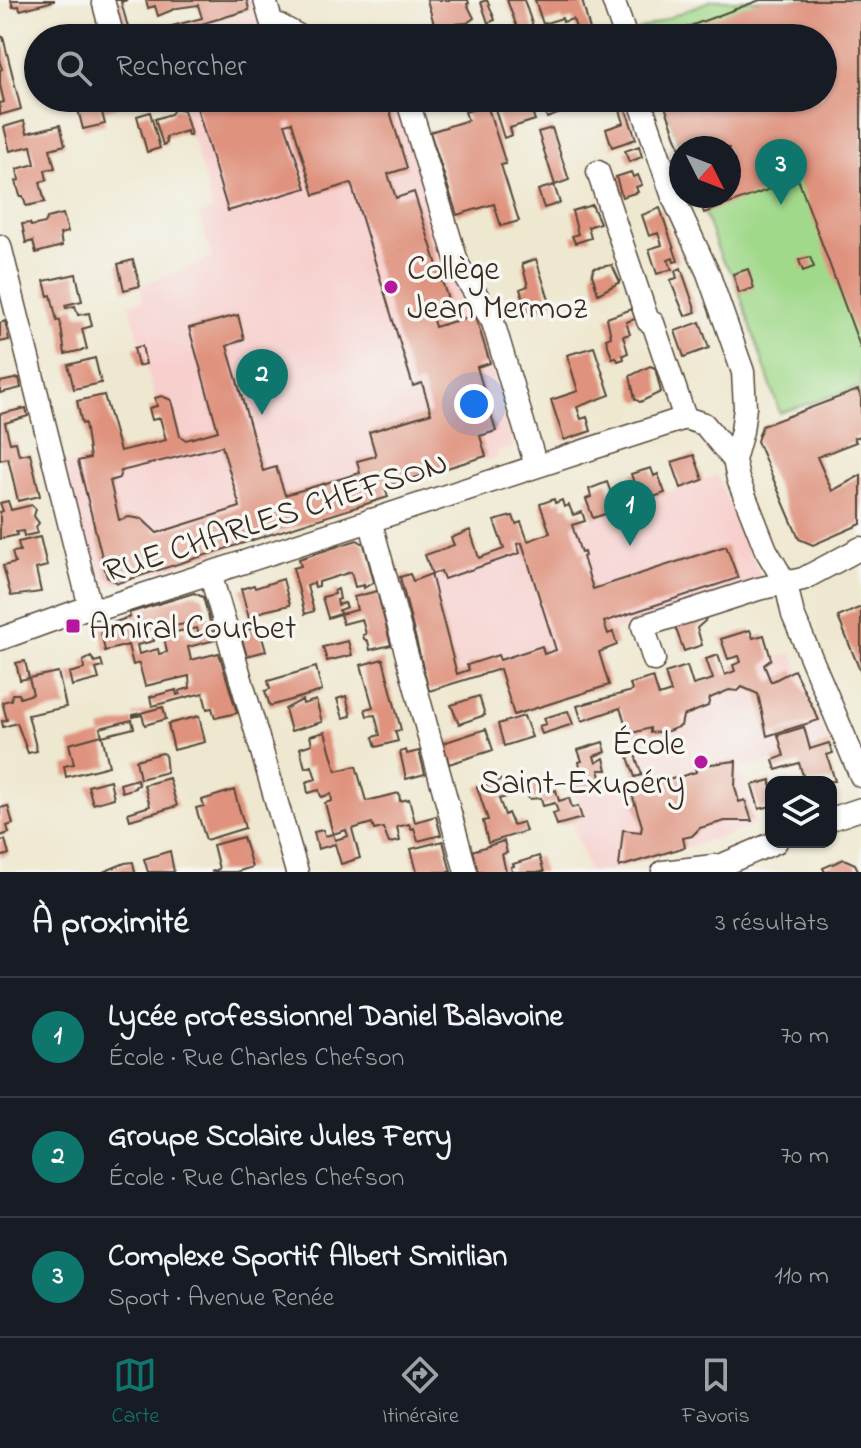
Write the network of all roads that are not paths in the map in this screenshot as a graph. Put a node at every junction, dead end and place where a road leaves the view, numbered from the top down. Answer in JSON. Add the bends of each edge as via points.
{"nodes":[{"id":1,"x":103,"y":0,"type":"edge"},
{"id":2,"x":265,"y":0,"type":"edge"},
{"id":3,"x":613,"y":0,"type":"edge"},
{"id":4,"x":109,"y":24,"type":"edge"},
{"id":5,"x":277,"y":24,"type":"edge"},
{"id":6,"x":621,"y":24,"type":"edge"},
{"id":7,"x":411,"y":112,"type":"edge"},
{"id":8,"x":644,"y":112,"type":"edge"},
{"id":9,"x":598,"y":172,"type":"dead end"},
{"id":10,"x":0,"y":246,"type":"edge"},
{"id":11,"x":745,"y":401,"type":"junction"},
{"id":12,"x":692,"y":420,"type":"junction"},
{"id":13,"x":734,"y":460,"type":"junction"},
{"id":14,"x":536,"y":466,"type":"junction"},
{"id":15,"x":370,"y":520,"type":"junction"},
{"id":16,"x":861,"y":548,"type":"edge"},
{"id":17,"x":210,"y":573,"type":"junction"},
{"id":18,"x":786,"y":584,"type":"junction"},
{"id":19,"x":90,"y":607,"type":"junction"},
{"id":20,"x":0,"y":639,"type":"edge"},
{"id":21,"x":654,"y":660,"type":"dead end"},
{"id":22,"x":861,"y":776,"type":"edge"},
{"id":23,"x":765,"y":847,"type":"edge"},
{"id":24,"x":669,"y":871,"type":"edge"},
{"id":25,"x":297,"y":872,"type":"edge"},
{"id":26,"x":466,"y":872,"type":"edge"}],
"edges":[{"from":1,"to":4,"type":"street"},
{"from":2,"to":5,"type":"street"},
{"from":3,"to":6,"type":"street"},
{"from":7,"to":14,"type":"street","via":[[458,265],[493,322]]},
{"from":8,"to":11,"type":"street","via":[[743,372]]},
{"from":9,"to":12,"type":"street","via":[[648,321]]},
{"from":10,"to":19,"type":"street"},
{"from":11,"to":12,"type":"street","name":"RUE CHARLES CHEFSON","via":[[730,420]]},
{"from":11,"to":13,"type":"street"},
{"from":12,"to":13,"type":"street","via":[[711,431]]},
{"from":12,"to":14,"type":"street","name":"RUE CHARLES CHEFSON"},
{"from":13,"to":18,"type":"street","via":[[766,550]]},
{"from":14,"to":15,"type":"street","name":"RUE CHARLES CHEFSON"},
{"from":15,"to":17,"type":"street","name":"RUE CHARLES CHEFSON"},
{"from":15,"to":26,"type":"street"},
{"from":16,"to":18,"type":"street"},
{"from":17,"to":19,"type":"street","name":"RUE CHARLES CHEFSON","via":[[106,607]]},
{"from":17,"to":25,"type":"street"},
{"from":18,"to":21,"type":"street","via":[[643,626]]},
{"from":18,"to":22,"type":"street","via":[[793,615]]},
{"from":19,"to":20,"type":"street","name":"RUE CHARLES CHEFSON"},
{"from":23,"to":24,"type":"street","via":[[722,865]]}]}
